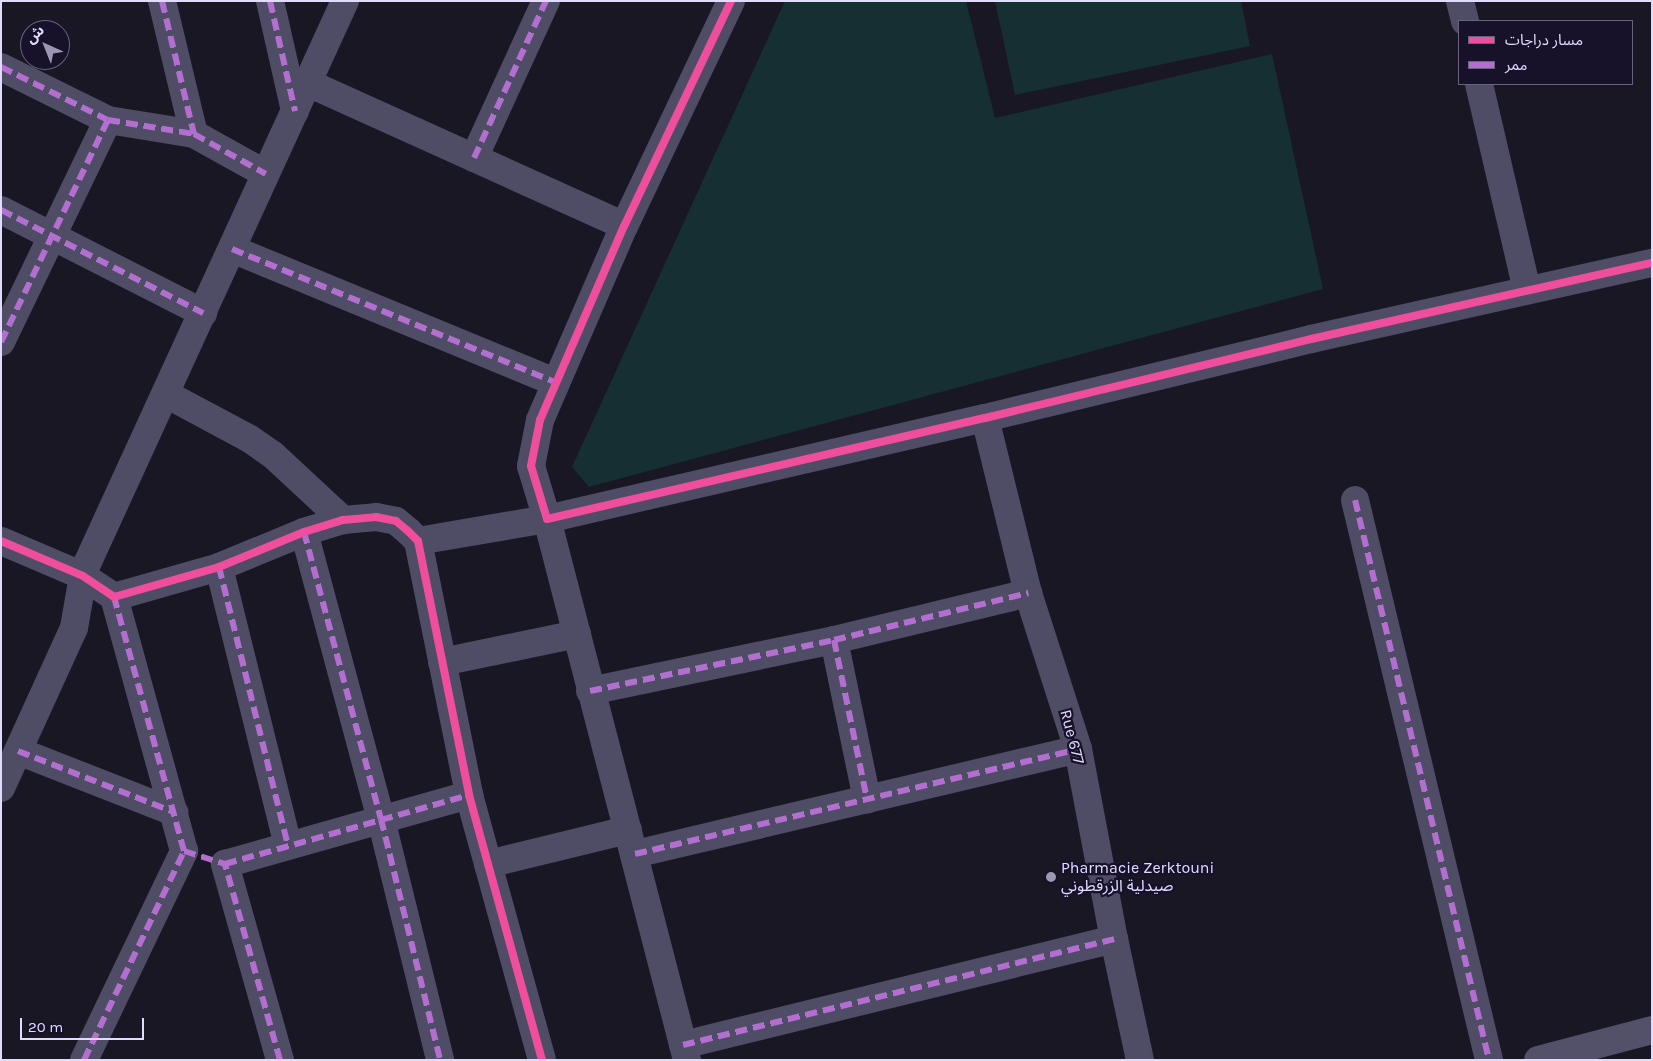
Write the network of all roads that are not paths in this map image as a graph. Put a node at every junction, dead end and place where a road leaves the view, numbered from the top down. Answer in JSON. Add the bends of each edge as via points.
{"nodes":[{"id":1,"x":162,"y":1,"type":"edge"},
{"id":2,"x":270,"y":1,"type":"edge"},
{"id":3,"x":345,"y":1,"type":"edge"},
{"id":4,"x":546,"y":1,"type":"edge"},
{"id":5,"x":731,"y":1,"type":"edge"},
{"id":6,"x":1460,"y":1,"type":"edge"},
{"id":7,"x":1464,"y":20,"type":"edge"},
{"id":8,"x":1,"y":67,"type":"edge"},
{"id":9,"x":308,"y":83,"type":"junction"},
{"id":10,"x":1479,"y":85,"type":"edge"},
{"id":11,"x":295,"y":110,"type":"junction"},
{"id":12,"x":108,"y":120,"type":"junction"},
{"id":13,"x":194,"y":134,"type":"junction"},
{"id":14,"x":474,"y":158,"type":"junction"},
{"id":15,"x":266,"y":174,"type":"junction"},
{"id":16,"x":1,"y":210,"type":"edge"},
{"id":17,"x":624,"y":226,"type":"junction"},
{"id":18,"x":53,"y":236,"type":"junction"},
{"id":19,"x":232,"y":249,"type":"junction"},
{"id":20,"x":1652,"y":263,"type":"edge"},
{"id":21,"x":1527,"y":292,"type":"junction"},
{"id":22,"x":203,"y":313,"type":"junction"},
{"id":23,"x":1,"y":342,"type":"edge"},
{"id":24,"x":555,"y":382,"type":"junction"},
{"id":25,"x":166,"y":394,"type":"junction"},
{"id":26,"x":985,"y":418,"type":"junction"},
{"id":27,"x":1355,"y":500,"type":"dead end"},
{"id":28,"x":547,"y":519,"type":"junction"},
{"id":29,"x":342,"y":520,"type":"junction"},
{"id":30,"x":304,"y":532,"type":"junction"},
{"id":31,"x":1,"y":541,"type":"edge"},
{"id":32,"x":418,"y":541,"type":"junction"},
{"id":33,"x":219,"y":567,"type":"junction"},
{"id":34,"x":83,"y":576,"type":"junction"},
{"id":35,"x":1028,"y":593,"type":"junction"},
{"id":36,"x":114,"y":596,"type":"junction"},
{"id":37,"x":577,"y":634,"type":"junction"},
{"id":38,"x":834,"y":640,"type":"junction"},
{"id":39,"x":442,"y":662,"type":"junction"},
{"id":40,"x":590,"y":691,"type":"junction"},
{"id":41,"x":1078,"y":749,"type":"junction"},
{"id":42,"x":18,"y":751,"type":"junction"},
{"id":43,"x":1,"y":788,"type":"edge"},
{"id":44,"x":469,"y":795,"type":"junction"},
{"id":45,"x":867,"y":800,"type":"junction"},
{"id":46,"x":174,"y":812,"type":"junction"},
{"id":47,"x":381,"y":819,"type":"junction"},
{"id":48,"x":631,"y":842,"type":"junction"},
{"id":49,"x":288,"y":845,"type":"junction"},
{"id":50,"x":184,"y":851,"type":"junction"},
{"id":51,"x":225,"y":864,"type":"junction"},
{"id":52,"x":488,"y":864,"type":"junction"},
{"id":53,"x":1114,"y":939,"type":"junction"},
{"id":54,"x":1652,"y":1030,"type":"edge"},
{"id":55,"x":685,"y":1052,"type":"edge"},
{"id":56,"x":84,"y":1060,"type":"edge"},
{"id":57,"x":280,"y":1060,"type":"edge"},
{"id":58,"x":440,"y":1060,"type":"edge"},
{"id":59,"x":542,"y":1060,"type":"edge"},
{"id":60,"x":1140,"y":1060,"type":"edge"},
{"id":61,"x":1489,"y":1060,"type":"edge"},
{"id":62,"x":1538,"y":1060,"type":"edge"}],
"edges":[{"from":1,"to":13,"type":"street"},
{"from":2,"to":11,"type":"street"},
{"from":3,"to":9,"type":"street"},
{"from":4,"to":14,"type":"street"},
{"from":5,"to":17,"type":"street"},
{"from":6,"to":7,"type":"street"},
{"from":8,"to":12,"type":"street"},
{"from":9,"to":11,"type":"street"},
{"from":9,"to":14,"type":"street"},
{"from":10,"to":21,"type":"street"},
{"from":11,"to":15,"type":"street"},
{"from":12,"to":13,"type":"street"},
{"from":12,"to":18,"type":"street"},
{"from":13,"to":15,"type":"street"},
{"from":14,"to":17,"type":"street"},
{"from":15,"to":19,"type":"street"},
{"from":16,"to":18,"type":"street"},
{"from":17,"to":24,"type":"street"},
{"from":18,"to":22,"type":"street"},
{"from":18,"to":23,"type":"street"},
{"from":19,"to":22,"type":"street"},
{"from":19,"to":24,"type":"street"},
{"from":20,"to":21,"type":"street"},
{"from":21,"to":26,"type":"street","via":[[1311,339]]},
{"from":22,"to":25,"type":"street"},
{"from":24,"to":28,"type":"street","via":[[540,420],[531,466]]},
{"from":25,"to":29,"type":"street","via":[[273,455]]},
{"from":25,"to":34,"type":"street"},
{"from":26,"to":28,"type":"street"},
{"from":26,"to":35,"type":"street","name":"Rue 677"},
{"from":27,"to":61,"type":"street"},
{"from":28,"to":32,"type":"street"},
{"from":28,"to":37,"type":"street"},
{"from":29,"to":30,"type":"street"},
{"from":29,"to":32,"type":"street","via":[[376,517],[396,522]]},
{"from":30,"to":33,"type":"street"},
{"from":30,"to":47,"type":"street"},
{"from":31,"to":34,"type":"street"},
{"from":32,"to":39,"type":"street"},
{"from":33,"to":36,"type":"street"},
{"from":33,"to":49,"type":"street"},
{"from":34,"to":36,"type":"street"},
{"from":34,"to":42,"type":"street","via":[[74,628]]},
{"from":35,"to":38,"type":"street"},
{"from":35,"to":41,"type":"street","name":"Rue 677"},
{"from":36,"to":46,"type":"street"},
{"from":37,"to":39,"type":"street"},
{"from":37,"to":40,"type":"street"},
{"from":38,"to":40,"type":"street"},
{"from":38,"to":45,"type":"street"},
{"from":39,"to":44,"type":"street"},
{"from":40,"to":48,"type":"street"},
{"from":41,"to":45,"type":"street"},
{"from":41,"to":53,"type":"street","name":"Rue 677"},
{"from":42,"to":43,"type":"street"},
{"from":42,"to":46,"type":"street"},
{"from":44,"to":47,"type":"street"},
{"from":44,"to":52,"type":"street"},
{"from":45,"to":48,"type":"street"},
{"from":46,"to":50,"type":"street"},
{"from":47,"to":49,"type":"street"},
{"from":47,"to":58,"type":"street"},
{"from":48,"to":52,"type":"street"},
{"from":48,"to":55,"type":"street"},
{"from":49,"to":51,"type":"street"},
{"from":50,"to":51,"type":"street"},
{"from":50,"to":56,"type":"street"},
{"from":51,"to":57,"type":"street"},
{"from":52,"to":59,"type":"street"},
{"from":53,"to":55,"type":"street"},
{"from":53,"to":60,"type":"street","name":"Rue 677"},
{"from":54,"to":62,"type":"street"}]}
